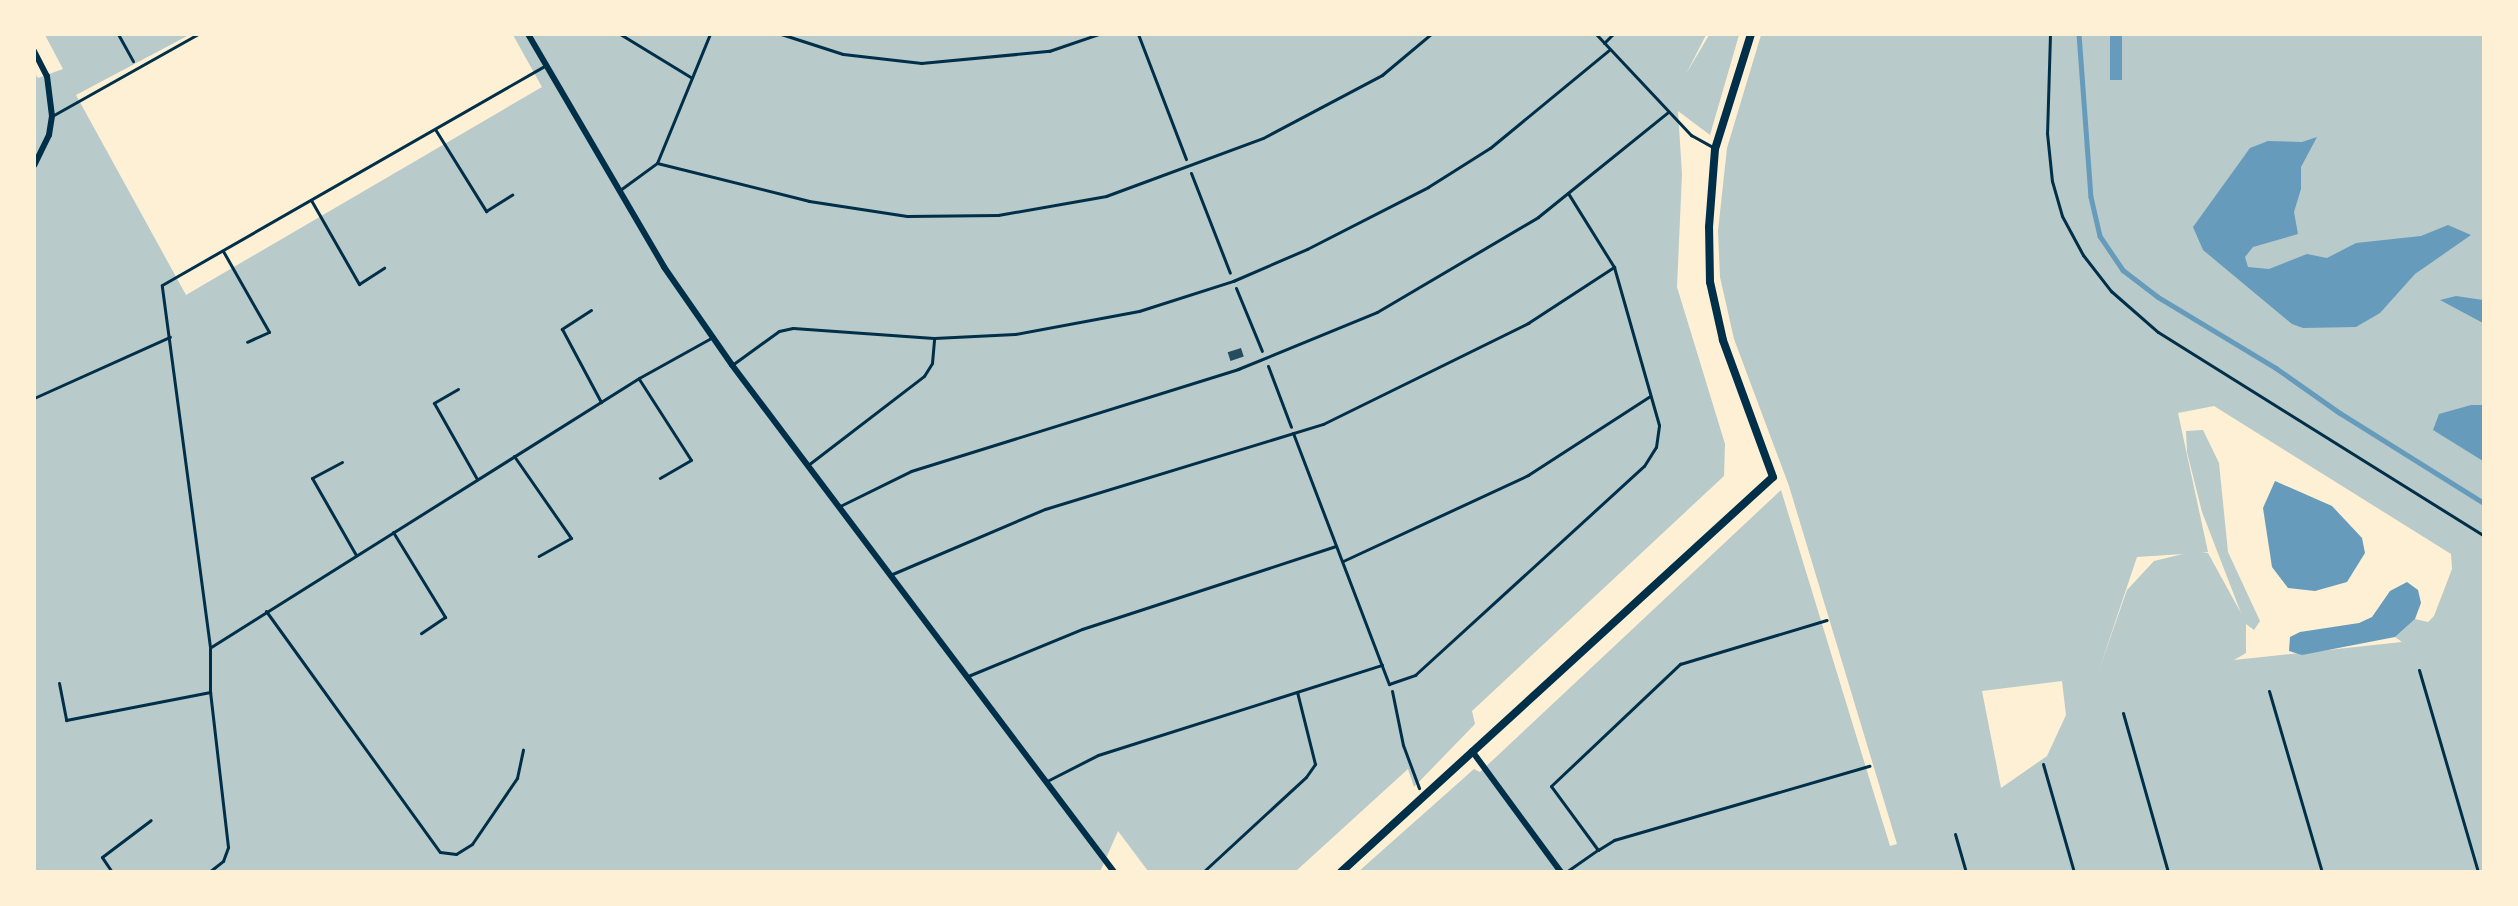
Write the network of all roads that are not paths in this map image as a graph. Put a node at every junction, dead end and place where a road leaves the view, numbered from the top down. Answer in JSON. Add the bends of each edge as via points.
{"nodes":[{"id":1,"x":198,"y":34,"type":"edge"},
{"id":2,"x":528,"y":34,"type":"edge"},
{"id":3,"x":620,"y":34,"type":"edge"},
{"id":4,"x":710,"y":34,"type":"edge"},
{"id":5,"x":781,"y":34,"type":"edge"},
{"id":6,"x":1099,"y":34,"type":"edge"},
{"id":7,"x":1431,"y":34,"type":"edge"},
{"id":8,"x":1596,"y":34,"type":"edge"},
{"id":9,"x":1613,"y":34,"type":"edge"},
{"id":10,"x":1752,"y":34,"type":"edge"},
{"id":11,"x":1604,"y":43,"type":"junction"},
{"id":12,"x":1609,"y":50,"type":"junction"},
{"id":13,"x":34,"y":51,"type":"edge"},
{"id":14,"x":546,"y":65,"type":"junction"},
{"id":15,"x":692,"y":78,"type":"junction"},
{"id":16,"x":1668,"y":112,"type":"junction"},
{"id":17,"x":52,"y":116,"type":"junction"},
{"id":18,"x":435,"y":129,"type":"junction"},
{"id":19,"x":1715,"y":149,"type":"junction"},
{"id":20,"x":657,"y":163,"type":"junction"},
{"id":21,"x":34,"y":166,"type":"edge"},
{"id":22,"x":620,"y":190,"type":"junction"},
{"id":23,"x":1568,"y":193,"type":"junction"},
{"id":24,"x":512,"y":195,"type":"dead end"},
{"id":25,"x":311,"y":200,"type":"junction"},
{"id":26,"x":223,"y":251,"type":"junction"},
{"id":27,"x":1614,"y":267,"type":"junction"},
{"id":28,"x":384,"y":268,"type":"dead end"},
{"id":29,"x":591,"y":310,"type":"dead end"},
{"id":30,"x":714,"y":336,"type":"junction"},
{"id":31,"x":170,"y":337,"type":"junction"},
{"id":32,"x":934,"y":338,"type":"junction"},
{"id":33,"x":247,"y":342,"type":"dead end"},
{"id":34,"x":732,"y":365,"type":"junction"},
{"id":35,"x":639,"y":378,"type":"junction"},
{"id":36,"x":458,"y":389,"type":"dead end"},
{"id":37,"x":1650,"y":396,"type":"junction"},
{"id":38,"x":34,"y":398,"type":"edge"},
{"id":39,"x":601,"y":402,"type":"junction"},
{"id":40,"x":1293,"y":433,"type":"junction"},
{"id":41,"x":514,"y":456,"type":"junction"},
{"id":42,"x":342,"y":462,"type":"dead end"},
{"id":43,"x":808,"y":465,"type":"junction"},
{"id":44,"x":660,"y":478,"type":"dead end"},
{"id":45,"x":477,"y":480,"type":"junction"},
{"id":46,"x":840,"y":506,"type":"junction"},
{"id":47,"x":393,"y":532,"type":"junction"},
{"id":48,"x":1336,"y":546,"type":"junction"},
{"id":49,"x":356,"y":555,"type":"junction"},
{"id":50,"x":539,"y":556,"type":"dead end"},
{"id":51,"x":1342,"y":561,"type":"junction"},
{"id":52,"x":890,"y":575,"type":"junction"},
{"id":53,"x":266,"y":611,"type":"junction"},
{"id":54,"x":1827,"y":620,"type":"dead end"},
{"id":55,"x":421,"y":633,"type":"dead end"},
{"id":56,"x":210,"y":647,"type":"junction"},
{"id":57,"x":1382,"y":665,"type":"junction"},
{"id":58,"x":2419,"y":670,"type":"dead end"},
{"id":59,"x":966,"y":676,"type":"junction"},
{"id":60,"x":59,"y":683,"type":"dead end"},
{"id":61,"x":2269,"y":691,"type":"dead end"},
{"id":62,"x":210,"y":692,"type":"junction"},
{"id":63,"x":1298,"y":692,"type":"junction"},
{"id":64,"x":2123,"y":713,"type":"dead end"},
{"id":65,"x":523,"y":750,"type":"dead end"},
{"id":66,"x":1472,"y":751,"type":"junction"},
{"id":67,"x":2043,"y":764,"type":"dead end"},
{"id":68,"x":1869,"y":766,"type":"dead end"},
{"id":69,"x":1047,"y":782,"type":"junction"},
{"id":70,"x":151,"y":820,"type":"dead end"},
{"id":71,"x":1955,"y":834,"type":"dead end"},
{"id":72,"x":1598,"y":850,"type":"junction"},
{"id":73,"x":112,"y":872,"type":"edge"},
{"id":74,"x":209,"y":872,"type":"edge"},
{"id":75,"x":1114,"y":872,"type":"edge"},
{"id":76,"x":1203,"y":872,"type":"edge"},
{"id":77,"x":1341,"y":872,"type":"edge"},
{"id":78,"x":1561,"y":872,"type":"edge"},
{"id":79,"x":1566,"y":872,"type":"edge"},
{"id":80,"x":1966,"y":872,"type":"edge"},
{"id":81,"x":2074,"y":872,"type":"edge"},
{"id":82,"x":2168,"y":872,"type":"edge"},
{"id":83,"x":2322,"y":872,"type":"edge"},
{"id":84,"x":2478,"y":872,"type":"edge"}],
"edges":[{"from":1,"to":17,"type":"lane"},
{"from":2,"to":14,"type":"street"},
{"from":3,"to":15,"type":"lane"},
{"from":4,"to":15,"type":"lane"},
{"from":5,"to":6,"type":"lane","via":[[843,54],[921,63],[1049,51]]},
{"from":7,"to":20,"type":"lane","via":[[1382,75],[1323,108],[1189,168],[1095,198],[998,215],[907,216],[809,201]]},
{"from":8,"to":11,"type":"lane"},
{"from":9,"to":11,"type":"lane"},
{"from":10,"to":19,"type":"street"},
{"from":11,"to":12,"type":"lane"},
{"from":12,"to":16,"type":"lane"},
{"from":12,"to":32,"type":"lane","via":[[1490,148],[1428,187],[1307,249],[1233,281],[1139,311],[1079,324],[1015,334]]},
{"from":13,"to":17,"type":"street","via":[[47,76]]},
{"from":14,"to":18,"type":"lane"},
{"from":14,"to":22,"type":"street"},
{"from":15,"to":20,"type":"lane"},
{"from":16,"to":19,"type":"lane","via":[[1691,135]]},
{"from":16,"to":23,"type":"lane"},
{"from":17,"to":21,"type":"street","via":[[49,135]]},
{"from":18,"to":24,"type":"lane","via":[[486,211]]},
{"from":18,"to":25,"type":"lane"},
{"from":19,"to":66,"type":"street","via":[[1709,227],[1710,282],[1723,340],[1773,477]]},
{"from":20,"to":22,"type":"lane"},
{"from":22,"to":30,"type":"street","via":[[664,267]]},
{"from":23,"to":27,"type":"lane"},
{"from":23,"to":46,"type":"lane","via":[[1538,217],[1377,312],[1238,369],[912,471]]},
{"from":25,"to":26,"type":"lane"},
{"from":25,"to":28,"type":"lane","via":[[359,284]]},
{"from":26,"to":31,"type":"lane","via":[[162,285]]},
{"from":26,"to":33,"type":"lane","via":[[269,332]]},
{"from":27,"to":37,"type":"lane"},
{"from":27,"to":40,"type":"lane","via":[[1528,324],[1323,424]]},
{"from":29,"to":39,"type":"lane","via":[[562,329]]},
{"from":30,"to":34,"type":"street"},
{"from":30,"to":35,"type":"lane"},
{"from":31,"to":38,"type":"lane"},
{"from":31,"to":56,"type":"lane"},
{"from":32,"to":34,"type":"lane","via":[[793,328],[779,331]]},
{"from":32,"to":43,"type":"lane","via":[[932,363],[924,376]]},
{"from":34,"to":43,"type":"street"},
{"from":35,"to":39,"type":"lane"},
{"from":35,"to":44,"type":"lane","via":[[691,460]]},
{"from":36,"to":45,"type":"lane","via":[[434,403]]},
{"from":37,"to":51,"type":"lane","via":[[1528,475]]},
{"from":37,"to":57,"type":"lane","via":[[1659,424],[1656,447],[1644,466],[1415,675],[1389,684]]},
{"from":39,"to":41,"type":"lane"},
{"from":40,"to":48,"type":"lane"},
{"from":40,"to":52,"type":"lane","via":[[1045,509]]},
{"from":41,"to":45,"type":"lane"},
{"from":41,"to":50,"type":"lane","via":[[571,538]]},
{"from":42,"to":49,"type":"lane","via":[[312,478]]},
{"from":43,"to":46,"type":"street"},
{"from":45,"to":47,"type":"lane"},
{"from":46,"to":52,"type":"street"},
{"from":47,"to":49,"type":"lane"},
{"from":47,"to":55,"type":"lane","via":[[445,617]]},
{"from":48,"to":51,"type":"lane"},
{"from":48,"to":59,"type":"lane","via":[[1082,628]]},
{"from":49,"to":53,"type":"lane"},
{"from":51,"to":57,"type":"lane"},
{"from":52,"to":59,"type":"street"},
{"from":53,"to":56,"type":"lane"},
{"from":53,"to":65,"type":"lane","via":[[440,852],[456,854],[472,844],[517,778]]},
{"from":54,"to":72,"type":"lane","via":[[1680,664],[1551,786]]},
{"from":56,"to":62,"type":"lane"},
{"from":57,"to":63,"type":"lane"},
{"from":58,"to":84,"type":"lane"},
{"from":59,"to":69,"type":"street"},
{"from":60,"to":62,"type":"lane","via":[[66,720]]},
{"from":61,"to":83,"type":"lane"},
{"from":62,"to":74,"type":"lane","via":[[228,847],[223,861]]},
{"from":63,"to":69,"type":"lane","via":[[1098,755]]},
{"from":63,"to":76,"type":"lane","via":[[1315,764],[1306,777]]},
{"from":64,"to":82,"type":"lane"},
{"from":66,"to":77,"type":"street"},
{"from":66,"to":78,"type":"street"},
{"from":67,"to":81,"type":"lane"},
{"from":68,"to":72,"type":"lane","via":[[1614,840]]},
{"from":69,"to":75,"type":"street"},
{"from":70,"to":73,"type":"lane","via":[[102,857]]},
{"from":71,"to":80,"type":"lane"},
{"from":72,"to":79,"type":"lane"}]}
